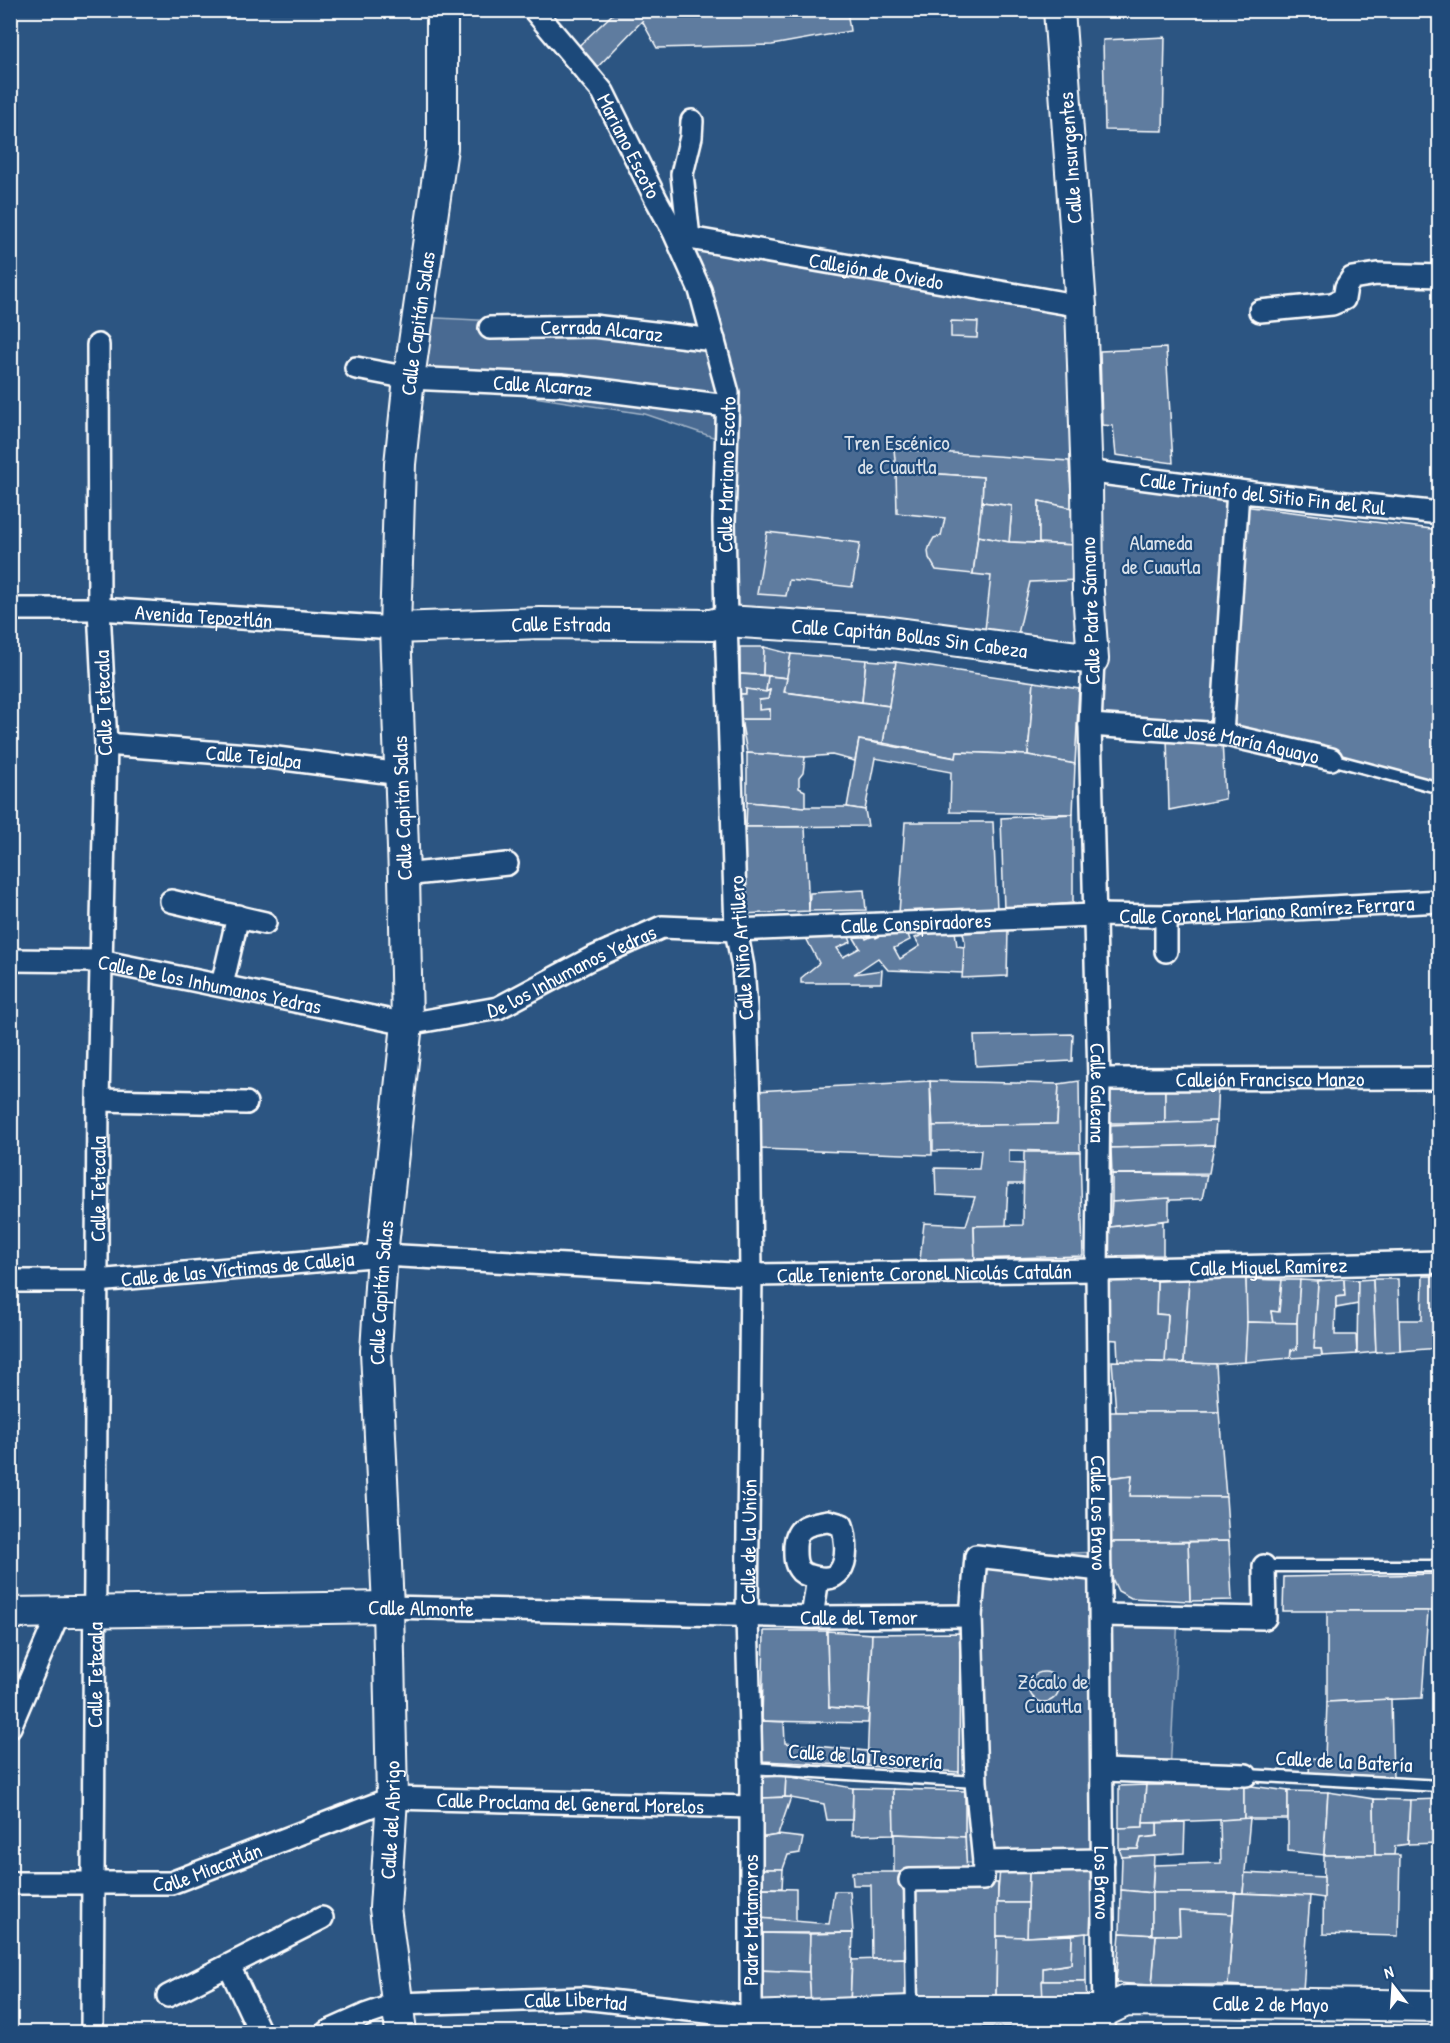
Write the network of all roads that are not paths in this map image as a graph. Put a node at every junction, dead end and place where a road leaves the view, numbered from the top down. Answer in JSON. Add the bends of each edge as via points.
{"nodes":[{"id":1,"x":442,"y":10,"type":"edge"},
{"id":2,"x":534,"y":10,"type":"edge"},
{"id":3,"x":1059,"y":10,"type":"edge"},
{"id":4,"x":692,"y":121,"type":"dead end"},
{"id":5,"x":681,"y":234,"type":"junction"},
{"id":6,"x":1440,"y":276,"type":"edge"},
{"id":7,"x":1081,"y":306,"type":"junction"},
{"id":8,"x":1260,"y":311,"type":"dead end"},
{"id":9,"x":490,"y":328,"type":"dead end"},
{"id":10,"x":714,"y":340,"type":"junction"},
{"id":11,"x":98,"y":345,"type":"dead end"},
{"id":12,"x":356,"y":368,"type":"dead end"},
{"id":13,"x":409,"y":378,"type":"junction"},
{"id":14,"x":727,"y":405,"type":"junction"},
{"id":15,"x":1086,"y":471,"type":"junction"},
{"id":16,"x":1238,"y":491,"type":"junction"},
{"id":17,"x":1440,"y":513,"type":"edge"},
{"id":18,"x":10,"y":609,"type":"edge"},
{"id":19,"x":99,"y":609,"type":"junction"},
{"id":20,"x":726,"y":621,"type":"junction"},
{"id":21,"x":395,"y":628,"type":"junction"},
{"id":22,"x":1093,"y":659,"type":"junction"},
{"id":23,"x":1090,"y":725,"type":"junction"},
{"id":24,"x":1222,"y":734,"type":"junction"},
{"id":25,"x":106,"y":744,"type":"junction"},
{"id":26,"x":1331,"y":759,"type":"joint"},
{"id":27,"x":401,"y":774,"type":"junction"},
{"id":28,"x":1440,"y":788,"type":"edge"},
{"id":29,"x":507,"y":864,"type":"dead end"},
{"id":30,"x":404,"y":875,"type":"junction"},
{"id":31,"x":171,"y":901,"type":"dead end"},
{"id":32,"x":1440,"y":901,"type":"edge"},
{"id":33,"x":1094,"y":915,"type":"junction"},
{"id":34,"x":238,"y":916,"type":"junction"},
{"id":35,"x":1166,"y":916,"type":"junction"},
{"id":36,"x":265,"y":922,"type":"dead end"},
{"id":37,"x":736,"y":930,"type":"junction"},
{"id":38,"x":1166,"y":951,"type":"dead end"},
{"id":39,"x":10,"y":960,"type":"edge"},
{"id":40,"x":100,"y":961,"type":"junction"},
{"id":41,"x":222,"y":986,"type":"junction"},
{"id":42,"x":407,"y":1024,"type":"junction"},
{"id":43,"x":1440,"y":1078,"type":"edge"},
{"id":44,"x":1099,"y":1079,"type":"junction"},
{"id":45,"x":98,"y":1100,"type":"junction"},
{"id":46,"x":246,"y":1103,"type":"dead end"},
{"id":47,"x":382,"y":1255,"type":"junction"},
{"id":48,"x":1440,"y":1262,"type":"edge"},
{"id":49,"x":1097,"y":1270,"type":"junction"},
{"id":50,"x":751,"y":1275,"type":"junction"},
{"id":51,"x":10,"y":1281,"type":"edge"},
{"id":52,"x":97,"y":1281,"type":"junction"},
{"id":53,"x":1264,"y":1566,"type":"joint"},
{"id":54,"x":1440,"y":1566,"type":"edge"},
{"id":55,"x":1100,"y":1570,"type":"junction"},
{"id":56,"x":818,"y":1578,"type":"dead end"},
{"id":57,"x":388,"y":1607,"type":"junction"},
{"id":58,"x":59,"y":1612,"type":"junction"},
{"id":59,"x":94,"y":1612,"type":"junction"},
{"id":60,"x":10,"y":1613,"type":"edge"},
{"id":61,"x":1101,"y":1615,"type":"junction"},
{"id":62,"x":747,"y":1616,"type":"junction"},
{"id":63,"x":971,"y":1616,"type":"junction"},
{"id":64,"x":812,"y":1617,"type":"junction"},
{"id":65,"x":10,"y":1727,"type":"edge"},
{"id":66,"x":1103,"y":1762,"type":"junction"},
{"id":67,"x":751,"y":1768,"type":"junction"},
{"id":68,"x":1246,"y":1775,"type":"joint"},
{"id":69,"x":976,"y":1782,"type":"junction"},
{"id":70,"x":1440,"y":1786,"type":"edge"},
{"id":71,"x":392,"y":1797,"type":"junction"},
{"id":72,"x":750,"y":1808,"type":"junction"},
{"id":73,"x":1104,"y":1860,"type":"junction"},
{"id":74,"x":984,"y":1862,"type":"junction"},
{"id":75,"x":910,"y":1880,"type":"joint"},
{"id":76,"x":10,"y":1883,"type":"edge"},
{"id":77,"x":93,"y":1884,"type":"junction"},
{"id":78,"x":322,"y":1918,"type":"dead end"},
{"id":79,"x":229,"y":1966,"type":"junction"},
{"id":80,"x":168,"y":1996,"type":"dead end"},
{"id":81,"x":1440,"y":2006,"type":"edge"},
{"id":82,"x":399,"y":2018,"type":"edge"},
{"id":83,"x":923,"y":2019,"type":"edge"},
{"id":84,"x":1105,"y":2022,"type":"edge"},
{"id":85,"x":751,"y":2024,"type":"edge"},
{"id":86,"x":92,"y":2032,"type":"edge"},
{"id":87,"x":261,"y":2032,"type":"edge"},
{"id":88,"x":327,"y":2032,"type":"edge"}],
"edges":[{"from":1,"to":13,"type":"street","name":"Calle Capitán Salas","via":[[442,148]]},
{"from":2,"to":5,"type":"street","name":"Mariano Escoto","via":[[603,92],[656,199]]},
{"from":3,"to":7,"type":"street","name":"Calle Insurgentes"},
{"from":4,"to":5,"type":"street","via":[[682,174]]},
{"from":5,"to":7,"type":"street","name":"Callejón de Oviedo"},
{"from":5,"to":10,"type":"street","name":"Calle Mariano Escoto"},
{"from":6,"to":8,"type":"street","via":[[1377,274],[1352,278],[1344,299],[1332,304]]},
{"from":7,"to":15,"type":"street","name":"Calle Padre Sámano"},
{"from":9,"to":10,"type":"street","name":"Cerrada Alcaraz","via":[[592,326]]},
{"from":10,"to":14,"type":"street","name":"Calle Mariano Escoto","via":[[728,393]]},
{"from":11,"to":19,"type":"street","name":"Calle Tetecala"},
{"from":12,"to":13,"type":"street","name":"Calle Alcaraz"},
{"from":13,"to":14,"type":"street","name":"Calle Alcaraz","via":[[561,385]]},
{"from":13,"to":21,"type":"street","name":"Calle Capitán Salas","via":[[400,464]]},
{"from":14,"to":20,"type":"street","name":"Calle Mariano Escoto"},
{"from":15,"to":16,"type":"street","name":"Calle Triunfo del Sitio Fin del Rul"},
{"from":15,"to":22,"type":"street","name":"Calle Padre Sámano"},
{"from":16,"to":17,"type":"street","name":"Calle Triunfo del Sitio Fin del Rul"},
{"from":16,"to":24,"type":"street"},
{"from":18,"to":19,"type":"street","name":"Avenida Tepoztlán"},
{"from":19,"to":21,"type":"street","name":"Avenida Tepoztlán"},
{"from":19,"to":25,"type":"street","name":"Calle Tetecala"},
{"from":20,"to":21,"type":"street","name":"Calle Estrada","via":[[711,625],[541,623]]},
{"from":20,"to":22,"type":"street","name":"Calle Capitán Bollas Sin Cabeza","via":[[883,631]]},
{"from":20,"to":37,"type":"street","name":"Calle Niño Artillero"},
{"from":21,"to":27,"type":"street","name":"Calle Capitán Salas"},
{"from":22,"to":23,"type":"street","name":"Calle Padre Sámano"},
{"from":23,"to":24,"type":"street","name":"Calle José María Aguayo"},
{"from":23,"to":33,"type":"street","name":"Calle Padre Sámano"},
{"from":24,"to":26,"type":"street","name":"Calle José María Aguayo"},
{"from":25,"to":27,"type":"street","name":"Calle Tejalpa","via":[[261,756]]},
{"from":25,"to":40,"type":"street","name":"Calle Tetecala"},
{"from":26,"to":28,"type":"lane","name":"Calle José María Aguayo"},
{"from":27,"to":30,"type":"street","name":"Calle Capitán Salas"},
{"from":29,"to":30,"type":"street"},
{"from":30,"to":42,"type":"street","name":"Calle Capitán Salas"},
{"from":31,"to":34,"type":"street"},
{"from":32,"to":35,"type":"street","name":"Calle Coronel Mariano Ramírez Ferrara"},
{"from":33,"to":35,"type":"street","name":"Calle Coronel Mariano Ramírez Ferrara"},
{"from":33,"to":37,"type":"street","name":"Calle Conspiradores"},
{"from":33,"to":44,"type":"street","name":"Calle Galeana"},
{"from":34,"to":36,"type":"street"},
{"from":34,"to":41,"type":"street"},
{"from":35,"to":38,"type":"street"},
{"from":37,"to":42,"type":"street","name":"De los Inhumanos Yedras","via":[[662,927],[590,959],[498,1008]]},
{"from":37,"to":50,"type":"street","name":"Calle Niño Artillero","via":[[746,1009]]},
{"from":39,"to":40,"type":"street","name":"Calle De los Inhumanos Yedras"},
{"from":40,"to":41,"type":"street","name":"Calle De los Inhumanos Yedras"},
{"from":40,"to":45,"type":"street","name":"Calle Tetecala"},
{"from":41,"to":42,"type":"street","name":"Calle De los Inhumanos Yedras"},
{"from":42,"to":47,"type":"street","name":"Calle Capitán Salas"},
{"from":43,"to":44,"type":"street","name":"Callejón Francisco Manzo"},
{"from":44,"to":49,"type":"street","name":"Calle Galeana"},
{"from":45,"to":46,"type":"street"},
{"from":45,"to":52,"type":"street","name":"Calle Tetecala"},
{"from":47,"to":50,"type":"street","name":"Calle de las Víctimas de Calleja"},
{"from":47,"to":52,"type":"street","name":"Calle de las Víctimas de Calleja"},
{"from":47,"to":57,"type":"street","name":"Calle Capitán Salas","via":[[376,1351]]},
{"from":48,"to":49,"type":"street","name":"Calle Miguel Ramírez"},
{"from":49,"to":50,"type":"street","name":"Calle Teniente Coronel Nicolás Catalán"},
{"from":49,"to":55,"type":"street","name":"Calle Los Bravo"},
{"from":50,"to":62,"type":"street","name":"Calle de la Unión"},
{"from":51,"to":52,"type":"street","name":"Calle de las Víctimas de Calleja"},
{"from":52,"to":59,"type":"street","name":"Calle Tetecala"},
{"from":53,"to":54,"type":"lane"},
{"from":53,"to":61,"type":"street","via":[[1265,1618]]},
{"from":55,"to":61,"type":"street","name":"Calle Los Bravo"},
{"from":55,"to":63,"type":"street","via":[[976,1556]]},
{"from":56,"to":64,"type":"street"},
{"from":57,"to":59,"type":"street","name":"Calle Almonte"},
{"from":57,"to":62,"type":"street","name":"Calle Almonte"},
{"from":57,"to":71,"type":"street","name":"Calle del Abrigo"},
{"from":58,"to":59,"type":"street","name":"Calle Almonte"},
{"from":58,"to":60,"type":"street","name":"Calle Almonte"},
{"from":58,"to":65,"type":"street"},
{"from":59,"to":77,"type":"street","name":"Calle Tetecala"},
{"from":61,"to":66,"type":"street","name":"Calle Los Bravo"},
{"from":62,"to":64,"type":"street","name":"Calle del Temor"},
{"from":62,"to":67,"type":"street","name":"Calle de la Unión"},
{"from":63,"to":64,"type":"street","name":"Calle del Temor"},
{"from":63,"to":69,"type":"street"},
{"from":66,"to":68,"type":"street"},
{"from":66,"to":73,"type":"street","name":"Los Bravo"},
{"from":67,"to":69,"type":"lane","name":"Calle de la Tesorería"},
{"from":67,"to":72,"type":"street","name":"Calle de la Unión"},
{"from":68,"to":70,"type":"lane","name":"Calle de la Batería"},
{"from":69,"to":74,"type":"street"},
{"from":71,"to":72,"type":"street","name":"Calle Proclama del General Morelos"},
{"from":71,"to":77,"type":"street","name":"Calle Miacatlán","via":[[171,1883]]},
{"from":71,"to":82,"type":"street","name":"Calle del Abrigo","via":[[385,1908]]},
{"from":72,"to":85,"type":"street","name":"Padre Matamoros"},
{"from":73,"to":74,"type":"street"},
{"from":73,"to":84,"type":"street","name":"Los Bravo"},
{"from":74,"to":75,"type":"street","via":[[983,1879]]},
{"from":75,"to":83,"type":"lane"},
{"from":76,"to":77,"type":"street","name":"Calle Miacatlán"},
{"from":77,"to":86,"type":"street","name":"Calle Tetecala"},
{"from":78,"to":79,"type":"street"},
{"from":79,"to":80,"type":"street"},
{"from":79,"to":87,"type":"street"},
{"from":81,"to":84,"type":"street","name":"Calle 2 de Mayo","via":[[1126,2001]]},
{"from":82,"to":85,"type":"street","name":"Calle Libertad","via":[[583,1998]]},
{"from":82,"to":88,"type":"street","name":"Calle Libertad","via":[[365,2015]]},
{"from":83,"to":84,"type":"street","name":"Calle 2 de Mayo"},
{"from":83,"to":85,"type":"street","name":"Calle 2 de Mayo"}]}
